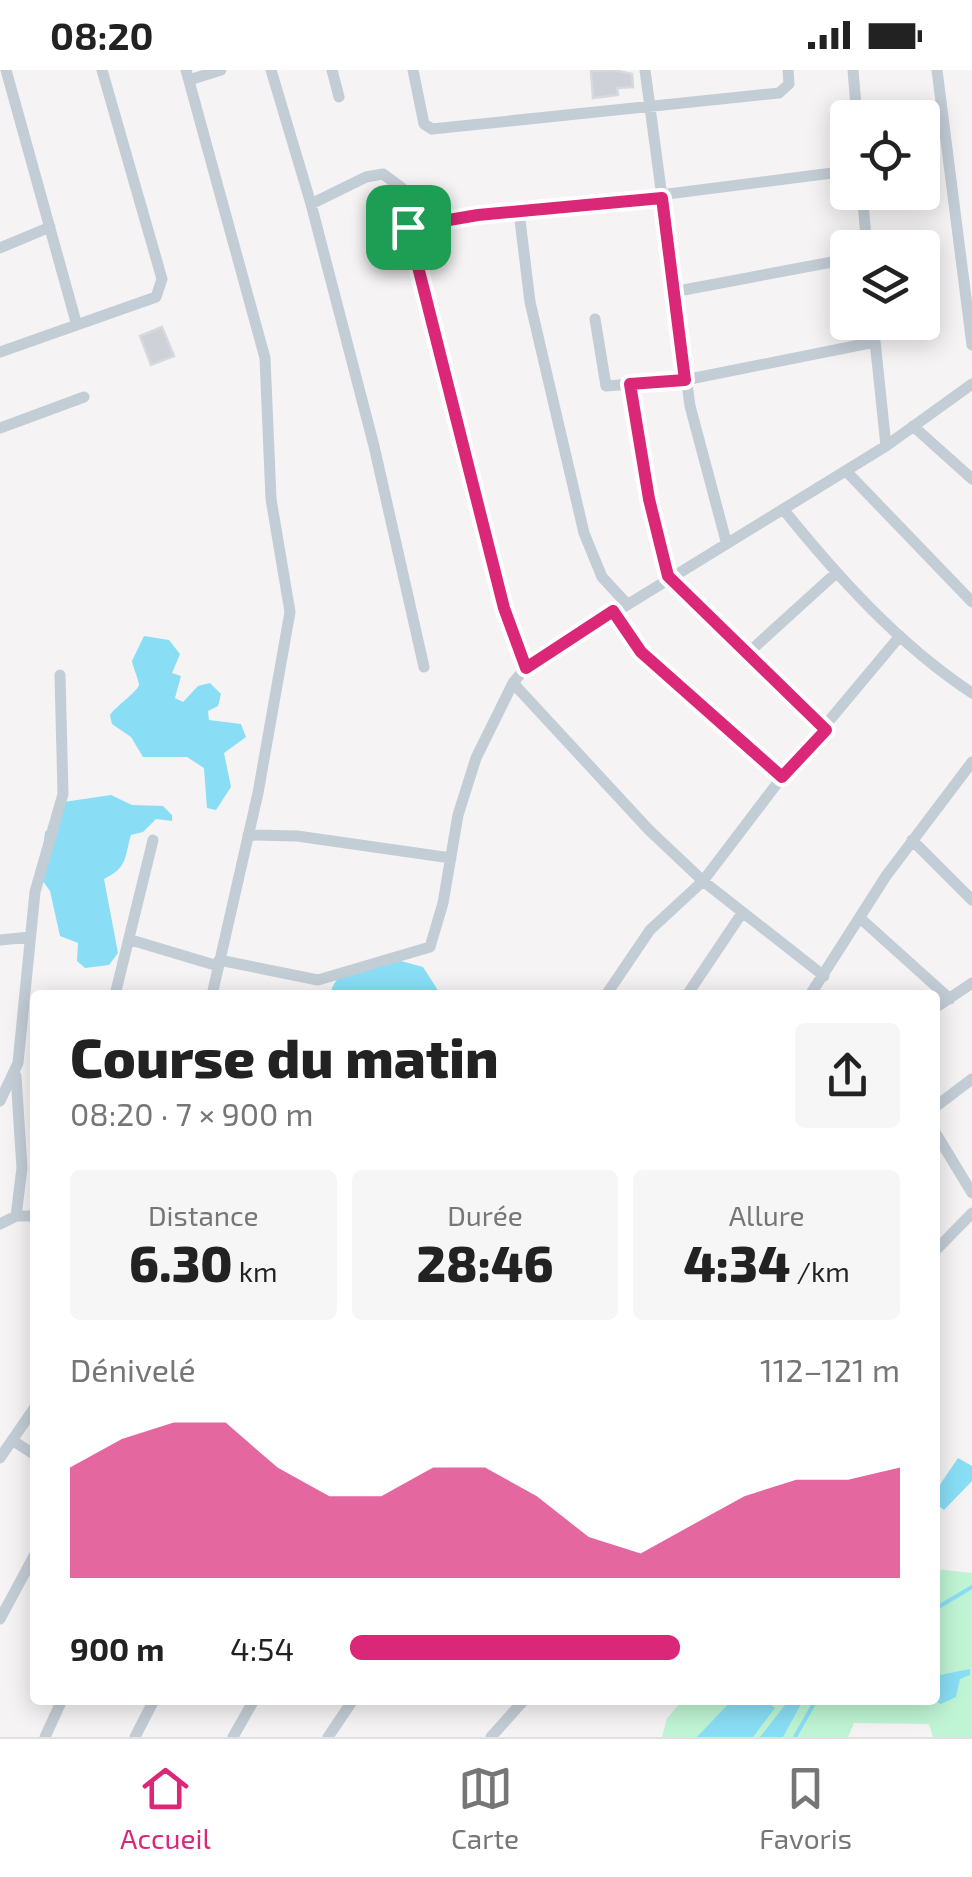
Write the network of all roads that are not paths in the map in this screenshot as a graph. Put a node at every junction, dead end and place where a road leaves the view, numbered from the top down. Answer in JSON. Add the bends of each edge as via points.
{"nodes":[{"id":1,"x":6,"y":70,"type":"edge"},
{"id":2,"x":102,"y":70,"type":"edge"},
{"id":3,"x":221,"y":70,"type":"edge"},
{"id":4,"x":271,"y":70,"type":"edge"},
{"id":5,"x":332,"y":70,"type":"edge"},
{"id":6,"x":414,"y":70,"type":"edge"},
{"id":7,"x":645,"y":70,"type":"edge"},
{"id":8,"x":788,"y":70,"type":"edge"},
{"id":9,"x":854,"y":70,"type":"edge"},
{"id":10,"x":937,"y":70,"type":"edge"},
{"id":11,"x":188,"y":75,"type":"edge"},
{"id":12,"x":339,"y":96,"type":"dead end"},
{"id":13,"x":856,"y":100,"type":"edge"},
{"id":14,"x":651,"y":108,"type":"junction"},
{"id":15,"x":830,"y":174,"type":"edge"},
{"id":16,"x":662,"y":198,"type":"junction"},
{"id":17,"x":312,"y":204,"type":"junction"},
{"id":18,"x":519,"y":212,"type":"junction"},
{"id":19,"x":50,"y":227,"type":"junction"},
{"id":20,"x":408,"y":227,"type":"junction"},
{"id":21,"x":0,"y":248,"type":"edge"},
{"id":22,"x":830,"y":263,"type":"edge"},
{"id":23,"x":673,"y":292,"type":"junction"},
{"id":24,"x":596,"y":318,"type":"dead end"},
{"id":25,"x":76,"y":322,"type":"junction"},
{"id":26,"x":874,"y":342,"type":"joint"},
{"id":27,"x":972,"y":345,"type":"edge"},
{"id":28,"x":0,"y":352,"type":"edge"},
{"id":29,"x":685,"y":380,"type":"junction"},
{"id":30,"x":630,"y":384,"type":"junction"},
{"id":31,"x":972,"y":384,"type":"edge"},
{"id":32,"x":84,"y":397,"type":"dead end"},
{"id":33,"x":913,"y":426,"type":"junction"},
{"id":34,"x":0,"y":428,"type":"edge"},
{"id":35,"x":886,"y":446,"type":"junction"},
{"id":36,"x":846,"y":472,"type":"junction"},
{"id":37,"x":972,"y":479,"type":"edge"},
{"id":38,"x":782,"y":508,"type":"junction"},
{"id":39,"x":726,"y":541,"type":"junction"},
{"id":40,"x":835,"y":574,"type":"junction"},
{"id":41,"x":668,"y":576,"type":"junction"},
{"id":42,"x":972,"y":602,"type":"edge"},
{"id":43,"x":627,"y":604,"type":"junction"},
{"id":44,"x":613,"y":611,"type":"junction"},
{"id":45,"x":900,"y":636,"type":"junction"},
{"id":46,"x":748,"y":653,"type":"junction"},
{"id":47,"x":424,"y":667,"type":"dead end"},
{"id":48,"x":526,"y":668,"type":"junction"},
{"id":49,"x":60,"y":674,"type":"dead end"},
{"id":50,"x":512,"y":683,"type":"junction"},
{"id":51,"x":972,"y":693,"type":"edge"},
{"id":52,"x":826,"y":730,"type":"junction"},
{"id":53,"x":972,"y":762,"type":"edge"},
{"id":54,"x":782,"y":777,"type":"junction"},
{"id":55,"x":248,"y":835,"type":"junction"},
{"id":56,"x":153,"y":840,"type":"dead end"},
{"id":57,"x":912,"y":840,"type":"junction"},
{"id":58,"x":451,"y":858,"type":"junction"},
{"id":59,"x":703,"y":881,"type":"junction"},
{"id":60,"x":972,"y":900,"type":"edge"},
{"id":61,"x":742,"y":913,"type":"junction"},
{"id":62,"x":860,"y":918,"type":"junction"},
{"id":63,"x":30,"y":937,"type":"junction"},
{"id":64,"x":0,"y":940,"type":"edge"},
{"id":65,"x":131,"y":940,"type":"junction"},
{"id":66,"x":218,"y":963,"type":"junction"},
{"id":67,"x":824,"y":976,"type":"junction"},
{"id":68,"x":972,"y":983,"type":"edge"},
{"id":69,"x":116,"y":990,"type":"edge"},
{"id":70,"x":213,"y":990,"type":"edge"},
{"id":71,"x":609,"y":990,"type":"edge"},
{"id":72,"x":690,"y":990,"type":"edge"},
{"id":73,"x":814,"y":990,"type":"edge"},
{"id":74,"x":950,"y":999,"type":"junction"},
{"id":75,"x":940,"y":1005,"type":"edge"},
{"id":76,"x":16,"y":1074,"type":"junction"},
{"id":77,"x":972,"y":1080,"type":"edge"},
{"id":78,"x":0,"y":1100,"type":"edge"},
{"id":79,"x":940,"y":1103,"type":"edge"},
{"id":80,"x":940,"y":1140,"type":"edge"},
{"id":81,"x":972,"y":1193,"type":"edge"},
{"id":82,"x":972,"y":1212,"type":"edge"},
{"id":83,"x":16,"y":1216,"type":"junction"},
{"id":84,"x":30,"y":1216,"type":"edge"},
{"id":85,"x":0,"y":1224,"type":"edge"},
{"id":86,"x":940,"y":1246,"type":"edge"},
{"id":87,"x":30,"y":1414,"type":"edge"},
{"id":88,"x":12,"y":1440,"type":"junction"},
{"id":89,"x":30,"y":1452,"type":"edge"},
{"id":90,"x":0,"y":1458,"type":"edge"},
{"id":91,"x":30,"y":1563,"type":"edge"},
{"id":92,"x":0,"y":1619,"type":"edge"},
{"id":93,"x":60,"y":1705,"type":"edge"},
{"id":94,"x":151,"y":1705,"type":"edge"},
{"id":95,"x":251,"y":1705,"type":"edge"},
{"id":96,"x":350,"y":1705,"type":"edge"},
{"id":97,"x":520,"y":1705,"type":"edge"},
{"id":98,"x":44,"y":1737,"type":"edge"},
{"id":99,"x":135,"y":1737,"type":"edge"},
{"id":100,"x":234,"y":1737,"type":"edge"},
{"id":101,"x":328,"y":1737,"type":"edge"},
{"id":102,"x":491,"y":1737,"type":"edge"}],
"edges":[{"from":1,"to":19,"type":"street"},
{"from":2,"to":25,"type":"street","via":[[162,279],[156,297]]},
{"from":3,"to":11,"type":"street"},
{"from":4,"to":17,"type":"street"},
{"from":5,"to":12,"type":"street"},
{"from":6,"to":14,"type":"street","via":[[424,124],[432,129]]},
{"from":7,"to":14,"type":"street"},
{"from":8,"to":14,"type":"street","via":[[789,84],[780,93]]},
{"from":9,"to":13,"type":"street"},
{"from":10,"to":27,"type":"street"},
{"from":11,"to":55,"type":"street","via":[[265,358],[272,498],[290,612]]},
{"from":14,"to":16,"type":"street"},
{"from":15,"to":16,"type":"street"},
{"from":16,"to":18,"type":"street"},
{"from":16,"to":23,"type":"street"},
{"from":17,"to":20,"type":"street","via":[[383,174],[402,188]]},
{"from":17,"to":47,"type":"street"},
{"from":18,"to":20,"type":"street"},
{"from":18,"to":43,"type":"street","via":[[530,302],[584,534],[602,577]]},
{"from":19,"to":21,"type":"street"},
{"from":19,"to":25,"type":"street"},
{"from":20,"to":48,"type":"street","via":[[504,608]]},
{"from":22,"to":23,"type":"street"},
{"from":23,"to":29,"type":"street"},
{"from":24,"to":30,"type":"street","via":[[602,382]]},
{"from":25,"to":28,"type":"street"},
{"from":26,"to":29,"type":"street"},
{"from":26,"to":35,"type":"street"},
{"from":29,"to":30,"type":"street"},
{"from":29,"to":39,"type":"street"},
{"from":30,"to":41,"type":"street"},
{"from":31,"to":33,"type":"street"},
{"from":32,"to":34,"type":"street"},
{"from":33,"to":35,"type":"street"},
{"from":33,"to":37,"type":"street"},
{"from":35,"to":36,"type":"street"},
{"from":36,"to":38,"type":"street"},
{"from":36,"to":42,"type":"street"},
{"from":38,"to":39,"type":"street"},
{"from":38,"to":40,"type":"street"},
{"from":39,"to":41,"type":"street"},
{"from":40,"to":45,"type":"street"},
{"from":40,"to":46,"type":"street"},
{"from":41,"to":43,"type":"street"},
{"from":41,"to":46,"type":"street"},
{"from":43,"to":44,"type":"street"},
{"from":44,"to":48,"type":"street"},
{"from":44,"to":54,"type":"street","via":[[641,652]]},
{"from":45,"to":51,"type":"street"},
{"from":45,"to":52,"type":"street"},
{"from":46,"to":52,"type":"street"},
{"from":48,"to":50,"type":"street"},
{"from":49,"to":63,"type":"street","via":[[63,794],[35,892]]},
{"from":50,"to":58,"type":"street","via":[[476,758]]},
{"from":50,"to":59,"type":"street"},
{"from":52,"to":54,"type":"street"},
{"from":53,"to":57,"type":"street"},
{"from":54,"to":59,"type":"street"},
{"from":55,"to":58,"type":"street"},
{"from":55,"to":66,"type":"street"},
{"from":56,"to":65,"type":"street"},
{"from":57,"to":60,"type":"street"},
{"from":57,"to":62,"type":"street"},
{"from":58,"to":66,"type":"street","via":[[429,948],[318,980]]},
{"from":59,"to":61,"type":"street"},
{"from":59,"to":71,"type":"street","via":[[650,930]]},
{"from":61,"to":67,"type":"street"},
{"from":61,"to":72,"type":"street"},
{"from":62,"to":67,"type":"street"},
{"from":62,"to":74,"type":"street"},
{"from":63,"to":64,"type":"street"},
{"from":63,"to":76,"type":"street"},
{"from":65,"to":66,"type":"street"},
{"from":65,"to":69,"type":"street"},
{"from":66,"to":70,"type":"street"},
{"from":67,"to":73,"type":"street"},
{"from":68,"to":74,"type":"street"},
{"from":74,"to":75,"type":"street"},
{"from":76,"to":78,"type":"street"},
{"from":76,"to":83,"type":"street","via":[[22,1168]]},
{"from":77,"to":79,"type":"street"},
{"from":80,"to":81,"type":"street"},
{"from":82,"to":86,"type":"street"},
{"from":83,"to":84,"type":"street"},
{"from":83,"to":85,"type":"street"},
{"from":87,"to":88,"type":"street"},
{"from":88,"to":89,"type":"street"},
{"from":88,"to":90,"type":"street"},
{"from":91,"to":92,"type":"street"},
{"from":93,"to":98,"type":"street"},
{"from":94,"to":99,"type":"street"},
{"from":95,"to":100,"type":"street"},
{"from":96,"to":101,"type":"street"},
{"from":97,"to":102,"type":"street"}]}
